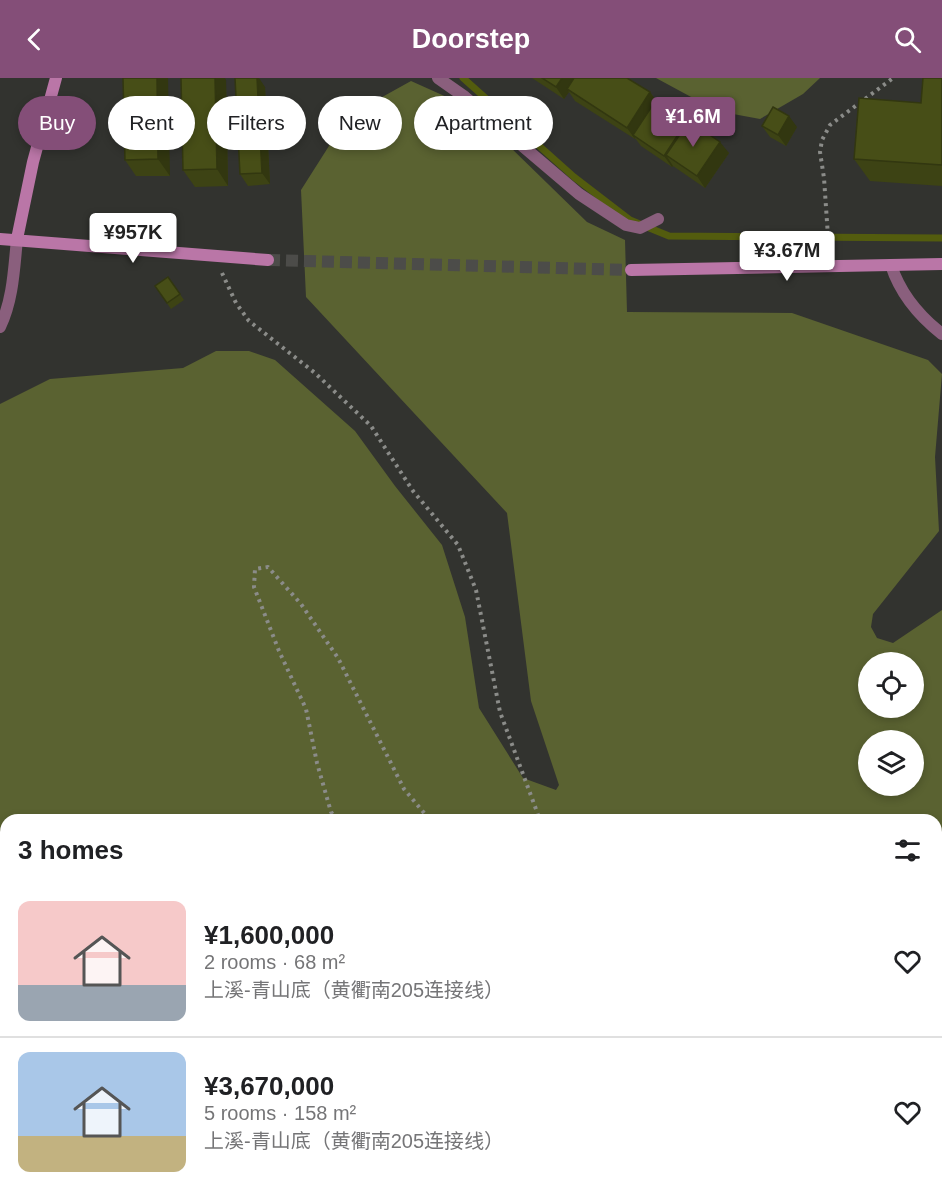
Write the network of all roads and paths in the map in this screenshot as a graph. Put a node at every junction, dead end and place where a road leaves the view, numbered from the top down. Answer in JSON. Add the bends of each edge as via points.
{"nodes":[{"id":1,"x":56,"y":78,"type":"edge"},
{"id":2,"x":438,"y":78,"type":"edge"},
{"id":3,"x":893,"y":78,"type":"edge"},
{"id":4,"x":658,"y":219,"type":"dead end"},
{"id":5,"x":0,"y":239,"type":"edge"},
{"id":6,"x":17,"y":239,"type":"junction"},
{"id":7,"x":214,"y":256,"type":"junction"},
{"id":8,"x":268,"y":260,"type":"tunnel mouth"},
{"id":9,"x":942,"y":264,"type":"edge"},
{"id":10,"x":891,"y":265,"type":"junction"},
{"id":11,"x":830,"y":266,"type":"junction"},
{"id":12,"x":631,"y":270,"type":"tunnel mouth"},
{"id":13,"x":0,"y":327,"type":"edge"},
{"id":14,"x":942,"y":334,"type":"edge"},
{"id":15,"x":332,"y":814,"type":"edge"},
{"id":16,"x":425,"y":814,"type":"edge"},
{"id":17,"x":538,"y":814,"type":"edge"}],
"edges":[{"from":1,"to":6,"type":"main road"},
{"from":2,"to":4,"type":"street","via":[[604,211],[626,225],[640,228]]},
{"from":3,"to":11,"type":"path","via":[[830,125],[822,140]]},
{"from":5,"to":6,"type":"main road"},
{"from":6,"to":7,"type":"main road"},
{"from":6,"to":13,"type":"street","via":[[7,313]]},
{"from":7,"to":8,"type":"main road"},
{"from":7,"to":17,"type":"path","via":[[249,321],[315,373],[371,426],[413,491],[458,545],[476,590],[500,712]]},
{"from":9,"to":10,"type":"main road"},
{"from":10,"to":11,"type":"main road"},
{"from":10,"to":14,"type":"street","via":[[906,296]]},
{"from":11,"to":12,"type":"main road"},
{"from":15,"to":16,"type":"path","via":[[306,709],[254,587],[255,569],[268,567],[301,604],[338,658],[404,789]]}]}
